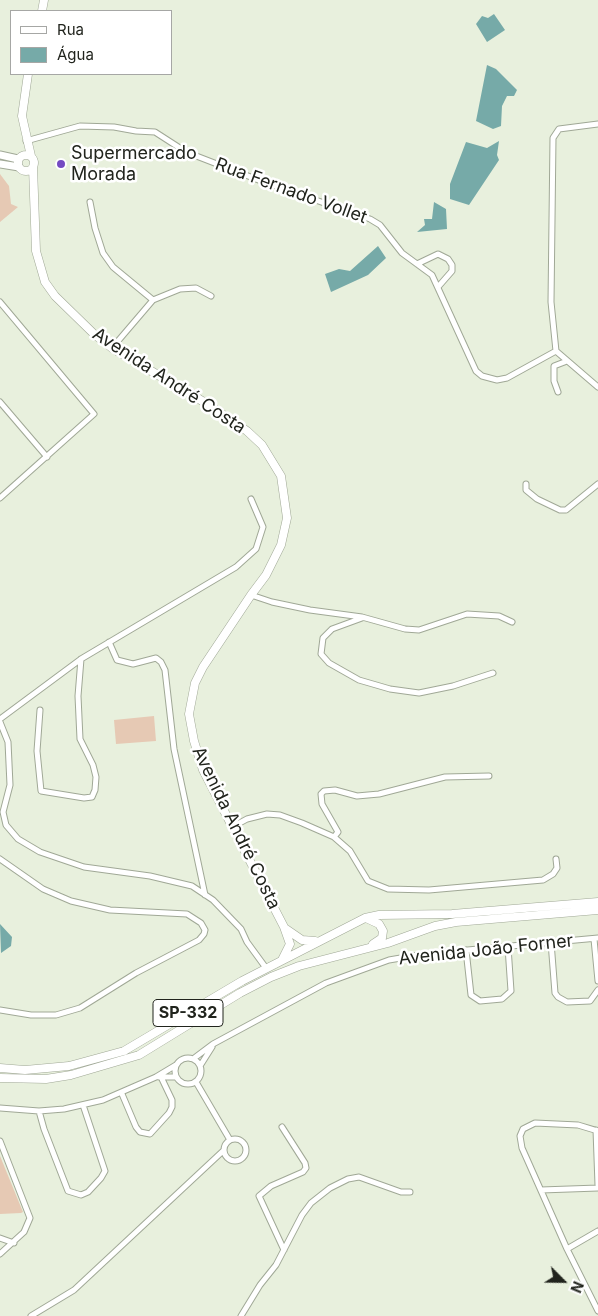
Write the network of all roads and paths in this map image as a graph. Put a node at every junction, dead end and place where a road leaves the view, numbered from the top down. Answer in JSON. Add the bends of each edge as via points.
{"nodes":[{"id":1,"x":28,"y":75,"type":"edge"},
{"id":2,"x":598,"y":124,"type":"edge"},
{"id":3,"x":26,"y":142,"type":"junction"},
{"id":4,"x":0,"y":155,"type":"edge"},
{"id":5,"x":22,"y":161,"type":"junction"},
{"id":6,"x":0,"y":164,"type":"edge"},
{"id":7,"x":33,"y":167,"type":"junction"},
{"id":8,"x":34,"y":184,"type":"junction"},
{"id":9,"x":90,"y":202,"type":"dead end"},
{"id":10,"x":417,"y":264,"type":"junction"},
{"id":11,"x":438,"y":287,"type":"junction"},
{"id":12,"x":211,"y":296,"type":"dead end"},
{"id":13,"x":153,"y":300,"type":"junction"},
{"id":14,"x":0,"y":302,"type":"edge"},
{"id":15,"x":112,"y":348,"type":"junction"},
{"id":16,"x":556,"y":351,"type":"junction"},
{"id":17,"x":568,"y":361,"type":"junction"},
{"id":18,"x":598,"y":387,"type":"edge"},
{"id":19,"x":558,"y":392,"type":"dead end"},
{"id":20,"x":0,"y":402,"type":"edge"},
{"id":21,"x":47,"y":457,"type":"junction"},
{"id":22,"x":526,"y":484,"type":"dead end"},
{"id":23,"x":598,"y":484,"type":"edge"},
{"id":24,"x":0,"y":498,"type":"edge"},
{"id":25,"x":251,"y":499,"type":"dead end"},
{"id":26,"x":251,"y":595,"type":"junction"},
{"id":27,"x":362,"y":618,"type":"junction"},
{"id":28,"x":512,"y":622,"type":"dead end"},
{"id":29,"x":110,"y":642,"type":"junction"},
{"id":30,"x":81,"y":659,"type":"junction"},
{"id":31,"x":493,"y":673,"type":"dead end"},
{"id":32,"x":40,"y":710,"type":"dead end"},
{"id":33,"x":0,"y":720,"type":"edge"},
{"id":34,"x":489,"y":776,"type":"dead end"},
{"id":35,"x":234,"y":826,"type":"junction"},
{"id":36,"x":334,"y":837,"type":"junction"},
{"id":37,"x":556,"y":858,"type":"dead end"},
{"id":38,"x":0,"y":859,"type":"edge"},
{"id":39,"x":205,"y":895,"type":"junction"},
{"id":40,"x":598,"y":902,"type":"edge"},
{"id":41,"x":598,"y":910,"type":"edge"},
{"id":42,"x":365,"y":918,"type":"junction"},
{"id":43,"x":284,"y":927,"type":"junction"},
{"id":44,"x":596,"y":938,"type":"edge"},
{"id":45,"x":317,"y":941,"type":"junction"},
{"id":46,"x":551,"y":942,"type":"junction"},
{"id":47,"x":508,"y":947,"type":"junction"},
{"id":48,"x":360,"y":950,"type":"junction"},
{"id":49,"x":466,"y":950,"type":"junction"},
{"id":50,"x":282,"y":960,"type":"junction"},
{"id":51,"x":266,"y":968,"type":"junction"},
{"id":52,"x":598,"y":981,"type":"edge"},
{"id":53,"x":598,"y":990,"type":"edge"},
{"id":54,"x":0,"y":1010,"type":"edge"},
{"id":55,"x":213,"y":1044,"type":"junction"},
{"id":56,"x":193,"y":1059,"type":"junction"},
{"id":57,"x":176,"y":1065,"type":"junction"},
{"id":58,"x":200,"y":1066,"type":"junction"},
{"id":59,"x":0,"y":1068,"type":"edge"},
{"id":60,"x":158,"y":1077,"type":"junction"},
{"id":61,"x":176,"y":1077,"type":"junction"},
{"id":62,"x":0,"y":1078,"type":"edge"},
{"id":63,"x":196,"y":1082,"type":"junction"},
{"id":64,"x":122,"y":1094,"type":"junction"},
{"id":65,"x":83,"y":1104,"type":"junction"},
{"id":66,"x":0,"y":1108,"type":"edge"},
{"id":67,"x":39,"y":1111,"type":"junction"},
{"id":68,"x":282,"y":1127,"type":"dead end"},
{"id":69,"x":597,"y":1130,"type":"edge"},
{"id":70,"x":230,"y":1140,"type":"junction"},
{"id":71,"x":0,"y":1141,"type":"edge"},
{"id":72,"x":223,"y":1151,"type":"junction"},
{"id":73,"x":215,"y":1159,"type":"junction"},
{"id":74,"x":227,"y":1159,"type":"junction"},
{"id":75,"x":598,"y":1187,"type":"edge"},
{"id":76,"x":541,"y":1190,"type":"junction"},
{"id":77,"x":410,"y":1192,"type":"dead end"},
{"id":78,"x":598,"y":1231,"type":"edge"},
{"id":79,"x":0,"y":1238,"type":"edge"},
{"id":80,"x":14,"y":1243,"type":"junction"},
{"id":81,"x":567,"y":1249,"type":"junction"},
{"id":82,"x":284,"y":1250,"type":"junction"},
{"id":83,"x":0,"y":1254,"type":"edge"},
{"id":84,"x":598,"y":1311,"type":"edge"},
{"id":85,"x":31,"y":1316,"type":"edge"},
{"id":86,"x":241,"y":1316,"type":"edge"}],
"edges":[{"from":1,"to":3,"type":"main road","via":[[22,116]]},
{"from":2,"to":16,"type":"street","via":[[559,129],[553,138],[551,302]]},
{"from":3,"to":5,"type":"main road"},
{"from":3,"to":10,"type":"street","name":"Rua Fernado Vollet","via":[[80,126],[114,126],[155,132],[186,152],[370,218],[380,225],[402,253]]},
{"from":4,"to":5,"type":"main road"},
{"from":5,"to":6,"type":"main road"},
{"from":5,"to":7,"type":"main road","name":"Avenida André Costa","via":[[34,162]]},
{"from":5,"to":7,"type":"main road","via":[[28,171]]},
{"from":5,"to":8,"type":"main road"},
{"from":7,"to":8,"type":"main road","name":"Avenida André Costa"},
{"from":8,"to":15,"type":"main road","name":"Avenida André Costa","via":[[36,251],[45,282],[72,314]]},
{"from":9,"to":13,"type":"street","via":[[94,228],[103,253],[113,267]]},
{"from":10,"to":11,"type":"street","name":"Rua Fernado Vollet","via":[[432,275]]},
{"from":10,"to":11,"type":"street","via":[[438,254],[448,259],[452,271]]},
{"from":11,"to":16,"type":"street","name":"Rua Fernado Vollet","via":[[476,371],[482,376],[497,380],[507,378]]},
{"from":12,"to":13,"type":"street","via":[[196,288],[180,289]]},
{"from":13,"to":15,"type":"street"},
{"from":14,"to":21,"type":"street","via":[[94,414]]},
{"from":15,"to":26,"type":"main road","name":"Avenida André Costa","via":[[247,431],[262,446],[281,476],[287,506],[285,532],[275,560]]},
{"from":16,"to":17,"type":"street"},
{"from":17,"to":18,"type":"street"},
{"from":17,"to":19,"type":"street","via":[[554,366]]},
{"from":20,"to":21,"type":"street"},
{"from":21,"to":24,"type":"street"},
{"from":22,"to":23,"type":"street","via":[[526,490],[537,499],[566,510]]},
{"from":25,"to":29,"type":"street","via":[[263,527],[256,550],[236,567]]},
{"from":26,"to":27,"type":"street","via":[[310,610]]},
{"from":26,"to":35,"type":"main road","name":"Avenida André Costa","via":[[195,683],[189,714],[198,757]]},
{"from":27,"to":28,"type":"street","via":[[419,630],[467,614],[499,616]]},
{"from":27,"to":31,"type":"street","via":[[332,629],[323,638],[321,654],[329,664],[359,680],[419,693]]},
{"from":29,"to":30,"type":"street"},
{"from":29,"to":39,"type":"street","via":[[117,660],[133,664],[156,658],[165,670],[174,749]]},
{"from":30,"to":32,"type":"street","via":[[78,696],[80,738],[94,765],[96,777],[92,797],[41,791],[37,751]]},
{"from":30,"to":33,"type":"street"},
{"from":33,"to":39,"type":"street","via":[[8,742],[10,777],[3,812],[6,825],[18,839],[40,852],[84,867],[150,876],[192,886]]},
{"from":34,"to":36,"type":"street","via":[[445,778],[357,796],[324,791],[321,794],[322,804],[338,832]]},
{"from":35,"to":36,"type":"street","via":[[267,814],[280,815]]},
{"from":35,"to":43,"type":"main road","name":"Avenida André Costa"},
{"from":36,"to":37,"type":"street","via":[[350,850],[368,881],[388,889],[429,890],[543,880],[557,868]]},
{"from":38,"to":54,"type":"street","via":[[43,889],[66,900],[110,910],[187,914],[201,923],[204,934],[80,1008],[56,1015]]},
{"from":39,"to":51,"type":"street","via":[[241,929]]},
{"from":40,"to":42,"type":"main road","number":"SP-332"},
{"from":41,"to":48,"type":"main road","number":"SP-332","via":[[456,922]]},
{"from":42,"to":45,"type":"main road","number":"SP-332"},
{"from":42,"to":48,"type":"main road","via":[[379,924],[383,934],[380,941]]},
{"from":43,"to":45,"type":"main road","name":"Avenida André Costa","via":[[302,940]]},
{"from":43,"to":50,"type":"main road","name":"Avenida André Costa","via":[[290,944]]},
{"from":44,"to":46,"type":"street","name":"Avenida João Forner"},
{"from":44,"to":52,"type":"street"},
{"from":45,"to":50,"type":"main road","number":"SP-332"},
{"from":46,"to":47,"type":"street","name":"Avenida João Forner"},
{"from":46,"to":53,"type":"street","via":[[558,997],[567,1002],[590,1001]]},
{"from":47,"to":49,"type":"street","name":"Avenida João Forner"},
{"from":47,"to":49,"type":"street","via":[[511,991],[508,997],[480,1001],[471,995]]},
{"from":48,"to":62,"type":"main road","number":"SP-332","via":[[299,966],[272,977],[139,1055],[71,1075],[46,1079]]},
{"from":49,"to":55,"type":"street","name":"Avenida João Forner","via":[[398,958],[356,970]]},
{"from":50,"to":51,"type":"main road","number":"SP-332"},
{"from":51,"to":59,"type":"main road","number":"SP-332","via":[[124,1050],[61,1067]]},
{"from":55,"to":56,"type":"street","name":"Avenida João Forner"},
{"from":55,"to":58,"type":"street"},
{"from":56,"to":57,"type":"street","via":[[182,1059]]},
{"from":56,"to":58,"type":"street"},
{"from":57,"to":60,"type":"street"},
{"from":57,"to":61,"type":"street"},
{"from":58,"to":63,"type":"street","via":[[201,1074]]},
{"from":60,"to":61,"type":"street"},
{"from":60,"to":64,"type":"street"},
{"from":60,"to":64,"type":"street","via":[[172,1100],[172,1107],[150,1134],[140,1132],[136,1127]]},
{"from":61,"to":63,"type":"street","via":[[184,1084]]},
{"from":63,"to":70,"type":"street"},
{"from":64,"to":65,"type":"street"},
{"from":65,"to":67,"type":"street"},
{"from":65,"to":67,"type":"street","via":[[105,1171],[102,1178],[81,1195],[68,1191]]},
{"from":66,"to":67,"type":"street"},
{"from":68,"to":82,"type":"street","via":[[306,1168],[259,1196]]},
{"from":69,"to":75,"type":"street"},
{"from":69,"to":76,"type":"street","via":[[556,1122],[535,1123],[523,1129],[520,1136],[522,1148]]},
{"from":70,"to":72,"type":"street"},
{"from":70,"to":74,"type":"street","via":[[242,1142],[246,1150],[240,1161]]},
{"from":71,"to":80,"type":"street","via":[[30,1218]]},
{"from":72,"to":73,"type":"street"},
{"from":72,"to":74,"type":"street"},
{"from":73,"to":74,"type":"street"},
{"from":73,"to":85,"type":"street","via":[[74,1290]]},
{"from":75,"to":76,"type":"street"},
{"from":76,"to":81,"type":"street"},
{"from":77,"to":82,"type":"street","via":[[401,1192],[359,1177],[348,1179],[311,1203]]},
{"from":78,"to":81,"type":"street"},
{"from":79,"to":80,"type":"street"},
{"from":80,"to":83,"type":"street"},
{"from":81,"to":84,"type":"street"},
{"from":82,"to":86,"type":"street"}]}
